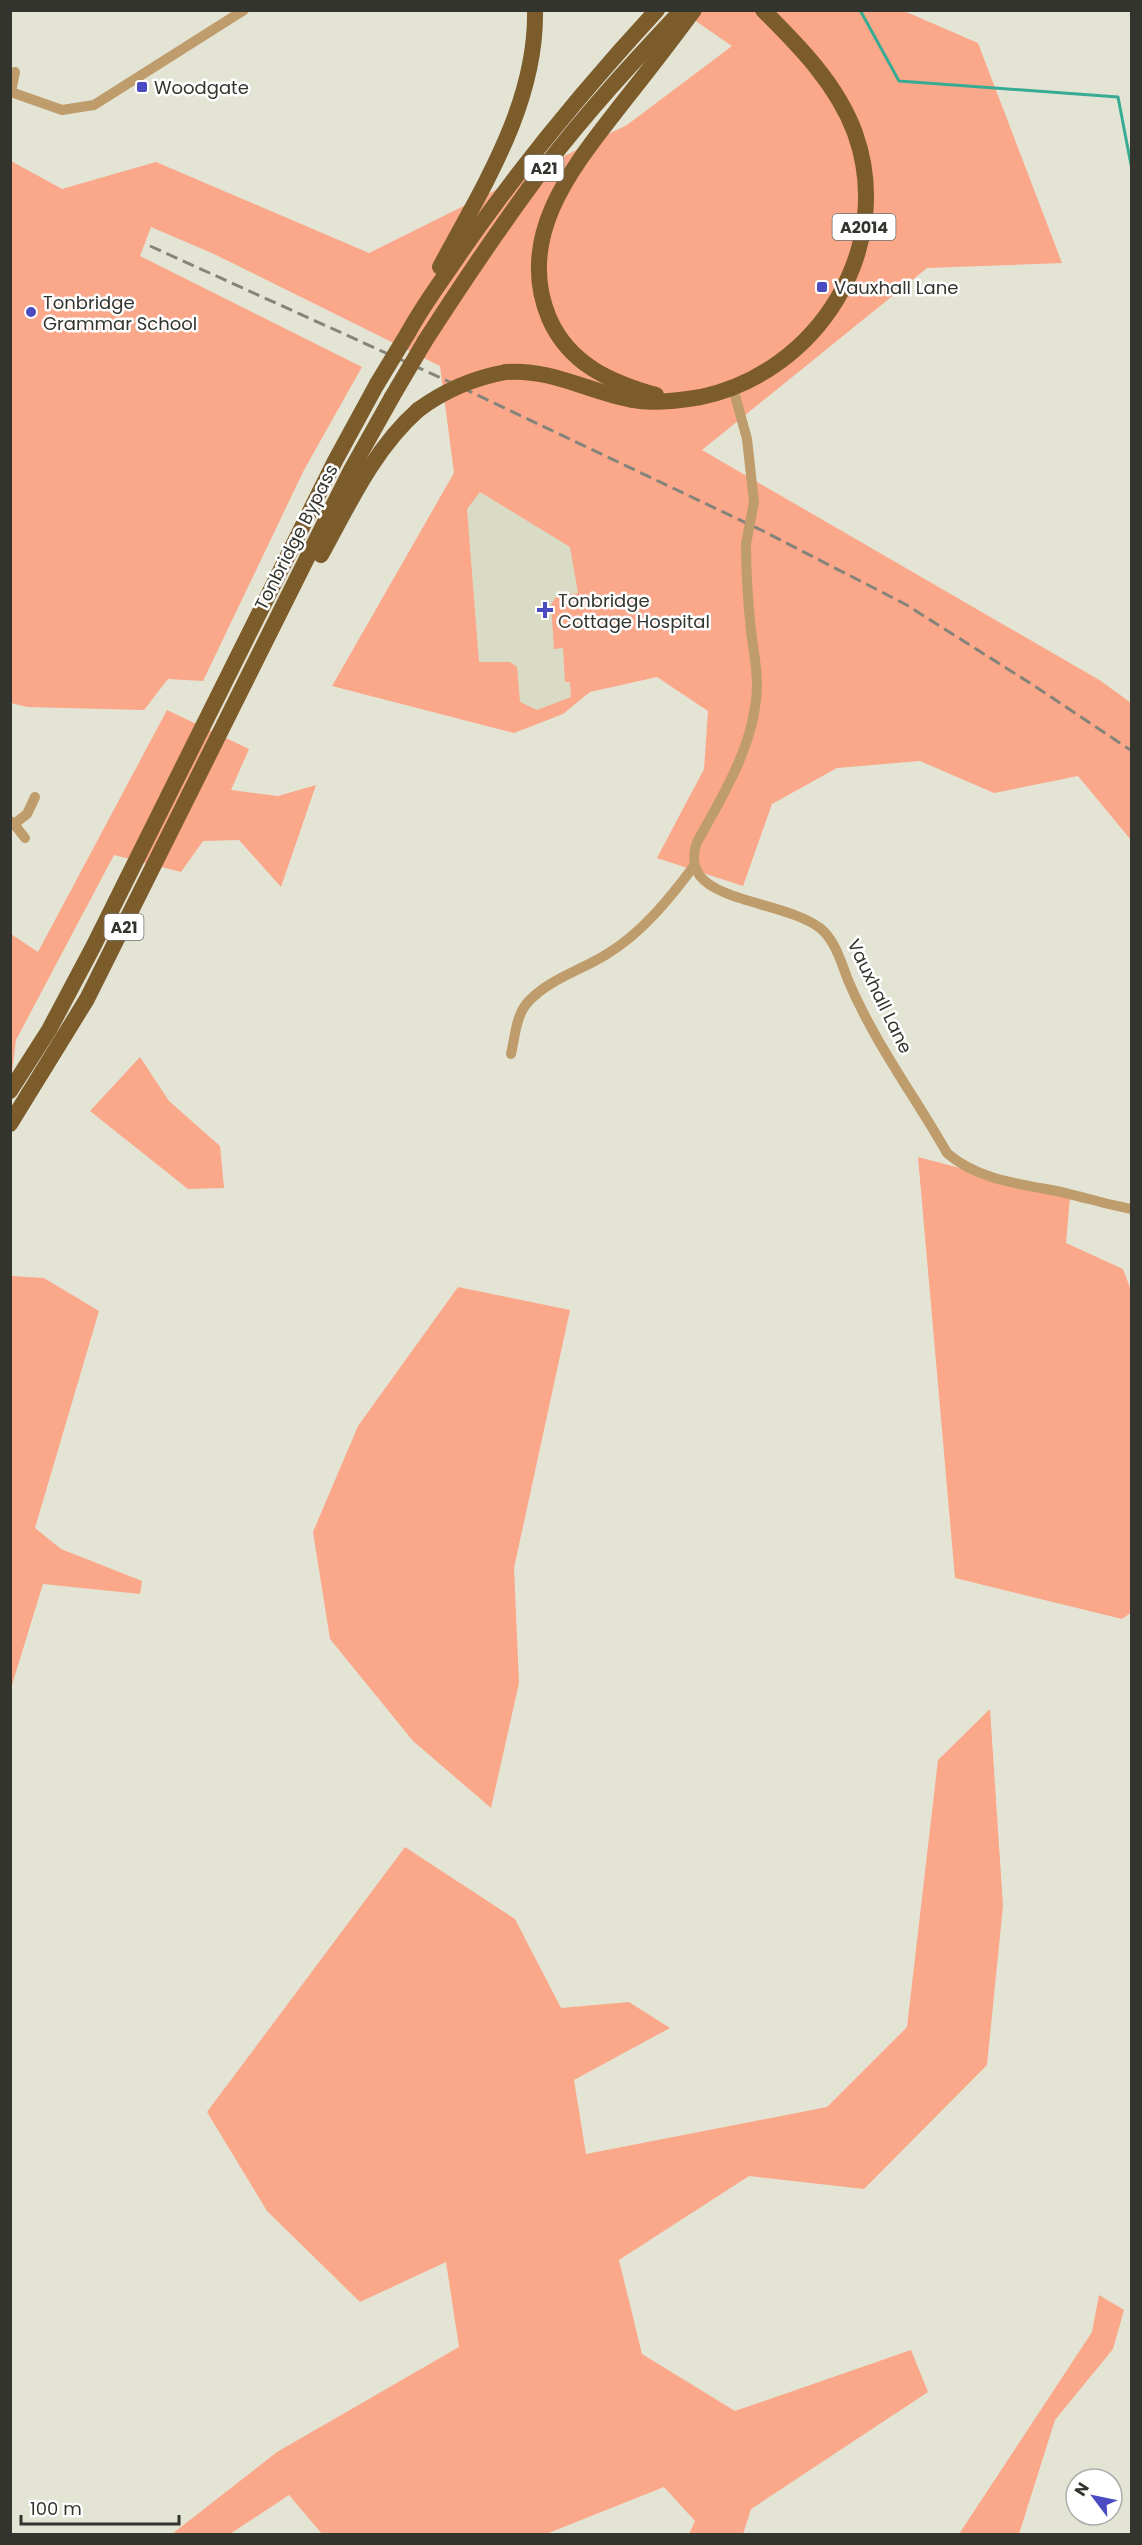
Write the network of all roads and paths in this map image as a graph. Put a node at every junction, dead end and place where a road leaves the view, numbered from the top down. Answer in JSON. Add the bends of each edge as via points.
{"nodes":[{"id":1,"x":244,"y":10,"type":"edge"},
{"id":2,"x":535,"y":10,"type":"edge"},
{"id":3,"x":657,"y":10,"type":"edge"},
{"id":4,"x":763,"y":10,"type":"edge"},
{"id":5,"x":689,"y":12,"type":"edge"},
{"id":6,"x":15,"y":72,"type":"dead end"},
{"id":7,"x":409,"y":330,"type":"junction"},
{"id":8,"x":733,"y":388,"type":"junction"},
{"id":9,"x":671,"y":399,"type":"junction"},
{"id":10,"x":236,"y":701,"type":"junction"},
{"id":11,"x":35,"y":797,"type":"dead end"},
{"id":12,"x":12,"y":822,"type":"edge"},
{"id":13,"x":25,"y":838,"type":"dead end"},
{"id":14,"x":694,"y":866,"type":"junction"},
{"id":15,"x":511,"y":1054,"type":"dead end"},
{"id":16,"x":10,"y":1091,"type":"edge"},
{"id":17,"x":10,"y":1124,"type":"edge"},
{"id":18,"x":1131,"y":1209,"type":"edge"}],
"edges":[{"from":1,"to":6,"type":"street","via":[[94,105],[62,110],[20,96],[11,92]]},
{"from":2,"to":7,"type":"highway","via":[[529,67],[511,126]]},
{"from":3,"to":7,"type":"highway","name":"Tonbridge Bypass","number":"A21","via":[[599,74],[498,199]]},
{"from":4,"to":8,"type":"highway","number":"A2014","via":[[805,53],[846,113],[862,160],[867,208],[858,255],[826,318],[772,368]]},
{"from":5,"to":9,"type":"highway","via":[[568,176],[548,218],[539,261],[543,303],[572,353],[610,380]]},
{"from":5,"to":10,"type":"highway","name":"Tonbridge Bypass","number":"A21","bridge":true,"via":[[648,46],[545,167],[425,341],[350,471]]},
{"from":7,"to":16,"type":"highway","name":"Tonbridge Bypass","number":"A21","bridge":true,"via":[[335,461],[93,947],[49,1030]]},
{"from":8,"to":9,"type":"highway","via":[[702,397]]},
{"from":8,"to":14,"type":"street","bridge":true,"via":[[747,439],[754,502],[746,544],[756,703],[736,769],[696,842]]},
{"from":9,"to":10,"type":"highway","bridge":true,"via":[[635,401],[548,374],[506,372],[447,390],[418,410],[389,440],[370,469]]},
{"from":10,"to":17,"type":"highway","name":"Tonbridge Bypass","number":"A21","via":[[87,999]]},
{"from":11,"to":12,"type":"street","via":[[27,814]]},
{"from":12,"to":13,"type":"street"},
{"from":14,"to":15,"type":"street","via":[[666,902],[609,953],[528,1001],[520,1013]]},
{"from":14,"to":18,"type":"street","name":"Vauxhall Lane","via":[[701,878],[716,888],[806,920],[828,935],[877,1042],[947,1153],[956,1161],[1021,1186]]}]}
